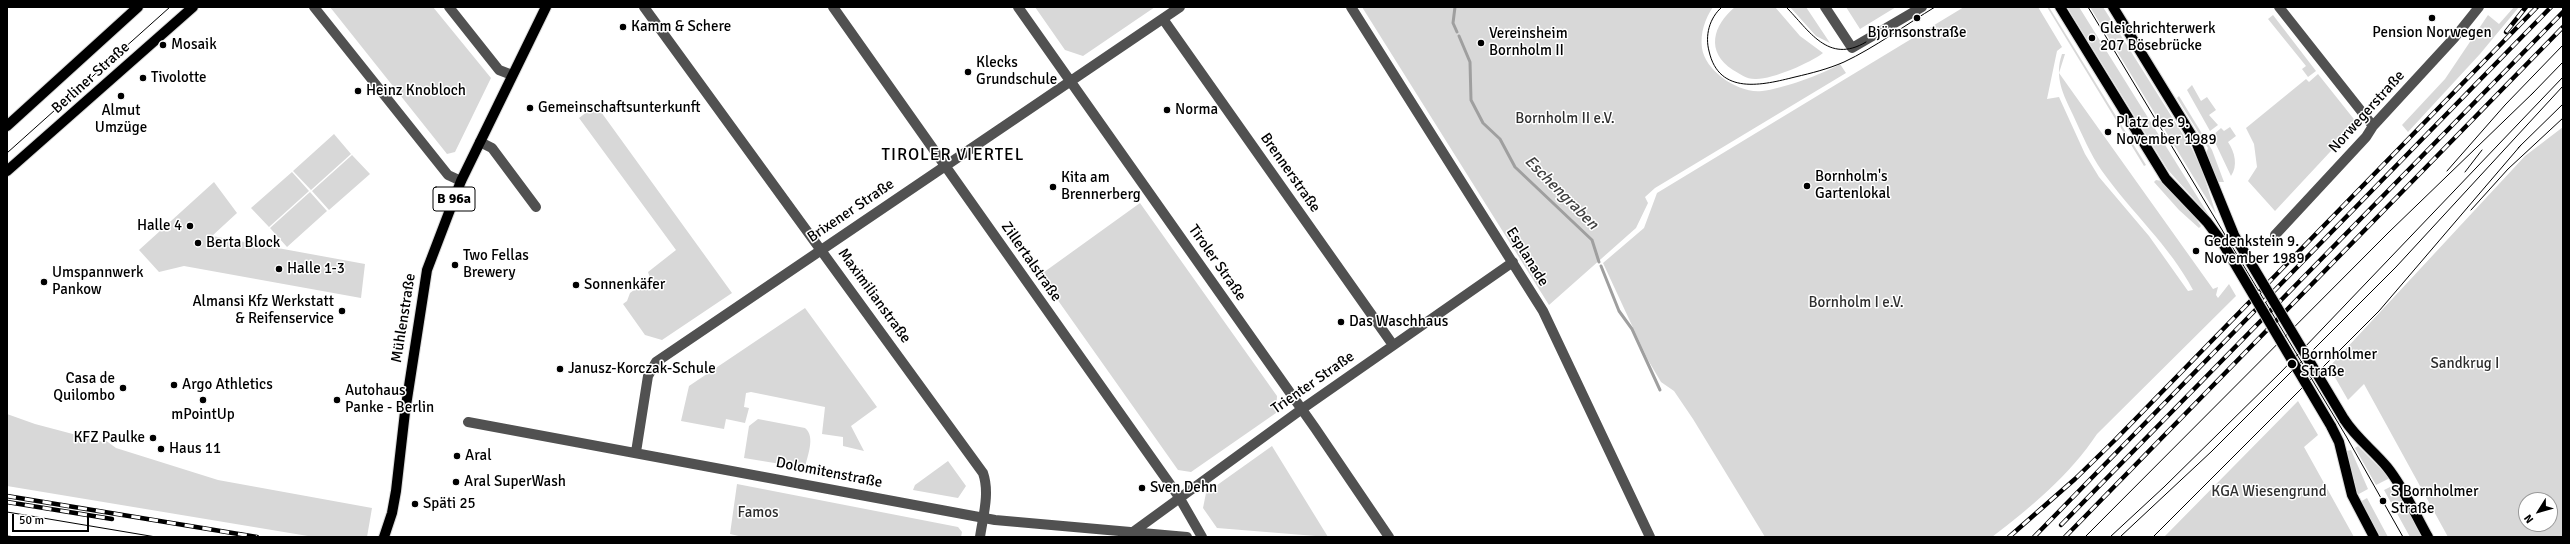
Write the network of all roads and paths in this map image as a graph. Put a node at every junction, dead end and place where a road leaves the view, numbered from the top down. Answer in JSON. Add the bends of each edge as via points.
{"nodes":[{"id":1,"x":138,"y":7,"type":"edge"},
{"id":2,"x":193,"y":7,"type":"edge"},
{"id":3,"x":314,"y":7,"type":"edge"},
{"id":4,"x":449,"y":7,"type":"edge"},
{"id":5,"x":546,"y":7,"type":"edge"},
{"id":6,"x":644,"y":7,"type":"edge"},
{"id":7,"x":833,"y":7,"type":"edge"},
{"id":8,"x":1018,"y":7,"type":"edge"},
{"id":9,"x":1180,"y":7,"type":"edge"},
{"id":10,"x":1351,"y":7,"type":"edge"},
{"id":11,"x":1825,"y":7,"type":"edge"},
{"id":12,"x":1922,"y":7,"type":"edge"},
{"id":13,"x":2060,"y":7,"type":"edge"},
{"id":14,"x":2113,"y":7,"type":"edge"},
{"id":15,"x":2279,"y":7,"type":"edge"},
{"id":16,"x":2479,"y":7,"type":"edge"},
{"id":17,"x":1163,"y":19,"type":"junction"},
{"id":18,"x":512,"y":75,"type":"junction"},
{"id":19,"x":1070,"y":81,"type":"junction"},
{"id":20,"x":7,"y":126,"type":"edge"},
{"id":21,"x":2373,"y":126,"type":"junction"},
{"id":22,"x":480,"y":142,"type":"junction"},
{"id":23,"x":946,"y":165,"type":"junction"},
{"id":24,"x":7,"y":171,"type":"edge"},
{"id":25,"x":461,"y":181,"type":"junction"},
{"id":26,"x":536,"y":207,"type":"dead end"},
{"id":27,"x":2275,"y":235,"type":"dead end"},
{"id":28,"x":821,"y":249,"type":"junction"},
{"id":29,"x":1512,"y":262,"type":"junction"},
{"id":30,"x":1393,"y":345,"type":"junction"},
{"id":31,"x":1302,"y":409,"type":"junction"},
{"id":32,"x":468,"y":422,"type":"dead end"},
{"id":33,"x":636,"y":452,"type":"junction"},
{"id":34,"x":1179,"y":497,"type":"junction"},
{"id":35,"x":983,"y":518,"type":"junction"},
{"id":36,"x":1133,"y":532,"type":"junction"},
{"id":37,"x":384,"y":537,"type":"edge"},
{"id":38,"x":980,"y":537,"type":"edge"},
{"id":39,"x":1187,"y":537,"type":"edge"},
{"id":40,"x":1202,"y":537,"type":"edge"},
{"id":41,"x":1389,"y":537,"type":"edge"},
{"id":42,"x":1650,"y":537,"type":"edge"},
{"id":43,"x":2374,"y":537,"type":"edge"},
{"id":44,"x":2428,"y":537,"type":"edge"}],
"edges":[{"from":1,"to":20,"type":"main road","name":"Berliner Straße"},
{"from":2,"to":24,"type":"main road","name":"Berliner Straße"},
{"from":3,"to":25,"type":"street","via":[[448,175]]},
{"from":4,"to":18,"type":"street","via":[[499,70]]},
{"from":5,"to":18,"type":"main road","name":"Mühlenstraße","number":"B 96a"},
{"from":6,"to":28,"type":"street","name":"Maximilianstraße"},
{"from":7,"to":23,"type":"street","name":"Zillertalstraße"},
{"from":8,"to":19,"type":"street","name":"Tiroler Straße"},
{"from":9,"to":17,"type":"street","name":"Brixener Straße"},
{"from":10,"to":29,"type":"street","name":"Esplanade"},
{"from":11,"to":12,"type":"street","via":[[1852,48]]},
{"from":13,"to":43,"type":"main road","bridge":true,"via":[[2166,178],[2222,242],[2332,426],[2339,442],[2352,494]]},
{"from":14,"to":44,"type":"main road","bridge":true,"via":[[2197,144],[2234,235],[2344,419],[2357,438],[2396,479]]},
{"from":15,"to":21,"type":"street"},
{"from":16,"to":21,"type":"street","name":"Norwegerstraße","via":[[2455,37]]},
{"from":17,"to":19,"type":"street","name":"Brixener Straße"},
{"from":17,"to":30,"type":"street","name":"Brennerstraße"},
{"from":18,"to":22,"type":"main road","name":"Mühlenstraße","number":"B 96a"},
{"from":19,"to":23,"type":"street","name":"Brixener Straße"},
{"from":19,"to":31,"type":"street","name":"Tiroler Straße"},
{"from":21,"to":27,"type":"street","name":"Norwegerstraße","via":[[2366,137]]},
{"from":22,"to":25,"type":"main road","name":"Mühlenstraße","number":"B 96a"},
{"from":22,"to":26,"type":"street","via":[[492,148]]},
{"from":23,"to":28,"type":"street","name":"Brixener Straße"},
{"from":23,"to":34,"type":"street","name":"Zillertalstraße"},
{"from":25,"to":37,"type":"main road","name":"Mühlenstraße","number":"B 96a","via":[[424,282],[396,491]]},
{"from":28,"to":33,"type":"street","name":"Brixener Straße","via":[[656,362],[648,376]]},
{"from":28,"to":35,"type":"street","name":"Maximilianstraße","via":[[983,473],[987,484]]},
{"from":29,"to":30,"type":"street","name":"Trienter Straße"},
{"from":29,"to":42,"type":"street","name":"Esplanade","via":[[1543,312]]},
{"from":30,"to":31,"type":"street","name":"Trienter Straße"},
{"from":31,"to":34,"type":"street","name":"Trienter Straße"},
{"from":31,"to":41,"type":"street","name":"Tiroler Straße"},
{"from":32,"to":33,"type":"street","name":"Dolomitenstraße"},
{"from":33,"to":35,"type":"street","name":"Dolomitenstraße"},
{"from":34,"to":36,"type":"street","name":"Trienter Straße"},
{"from":34,"to":40,"type":"street","name":"Zillertalstraße"},
{"from":35,"to":36,"type":"street","name":"Dolomitenstraße"},
{"from":35,"to":38,"type":"street","name":"Maximilianstraße"},
{"from":36,"to":39,"type":"street","name":"Dolomitenstraße"}]}
